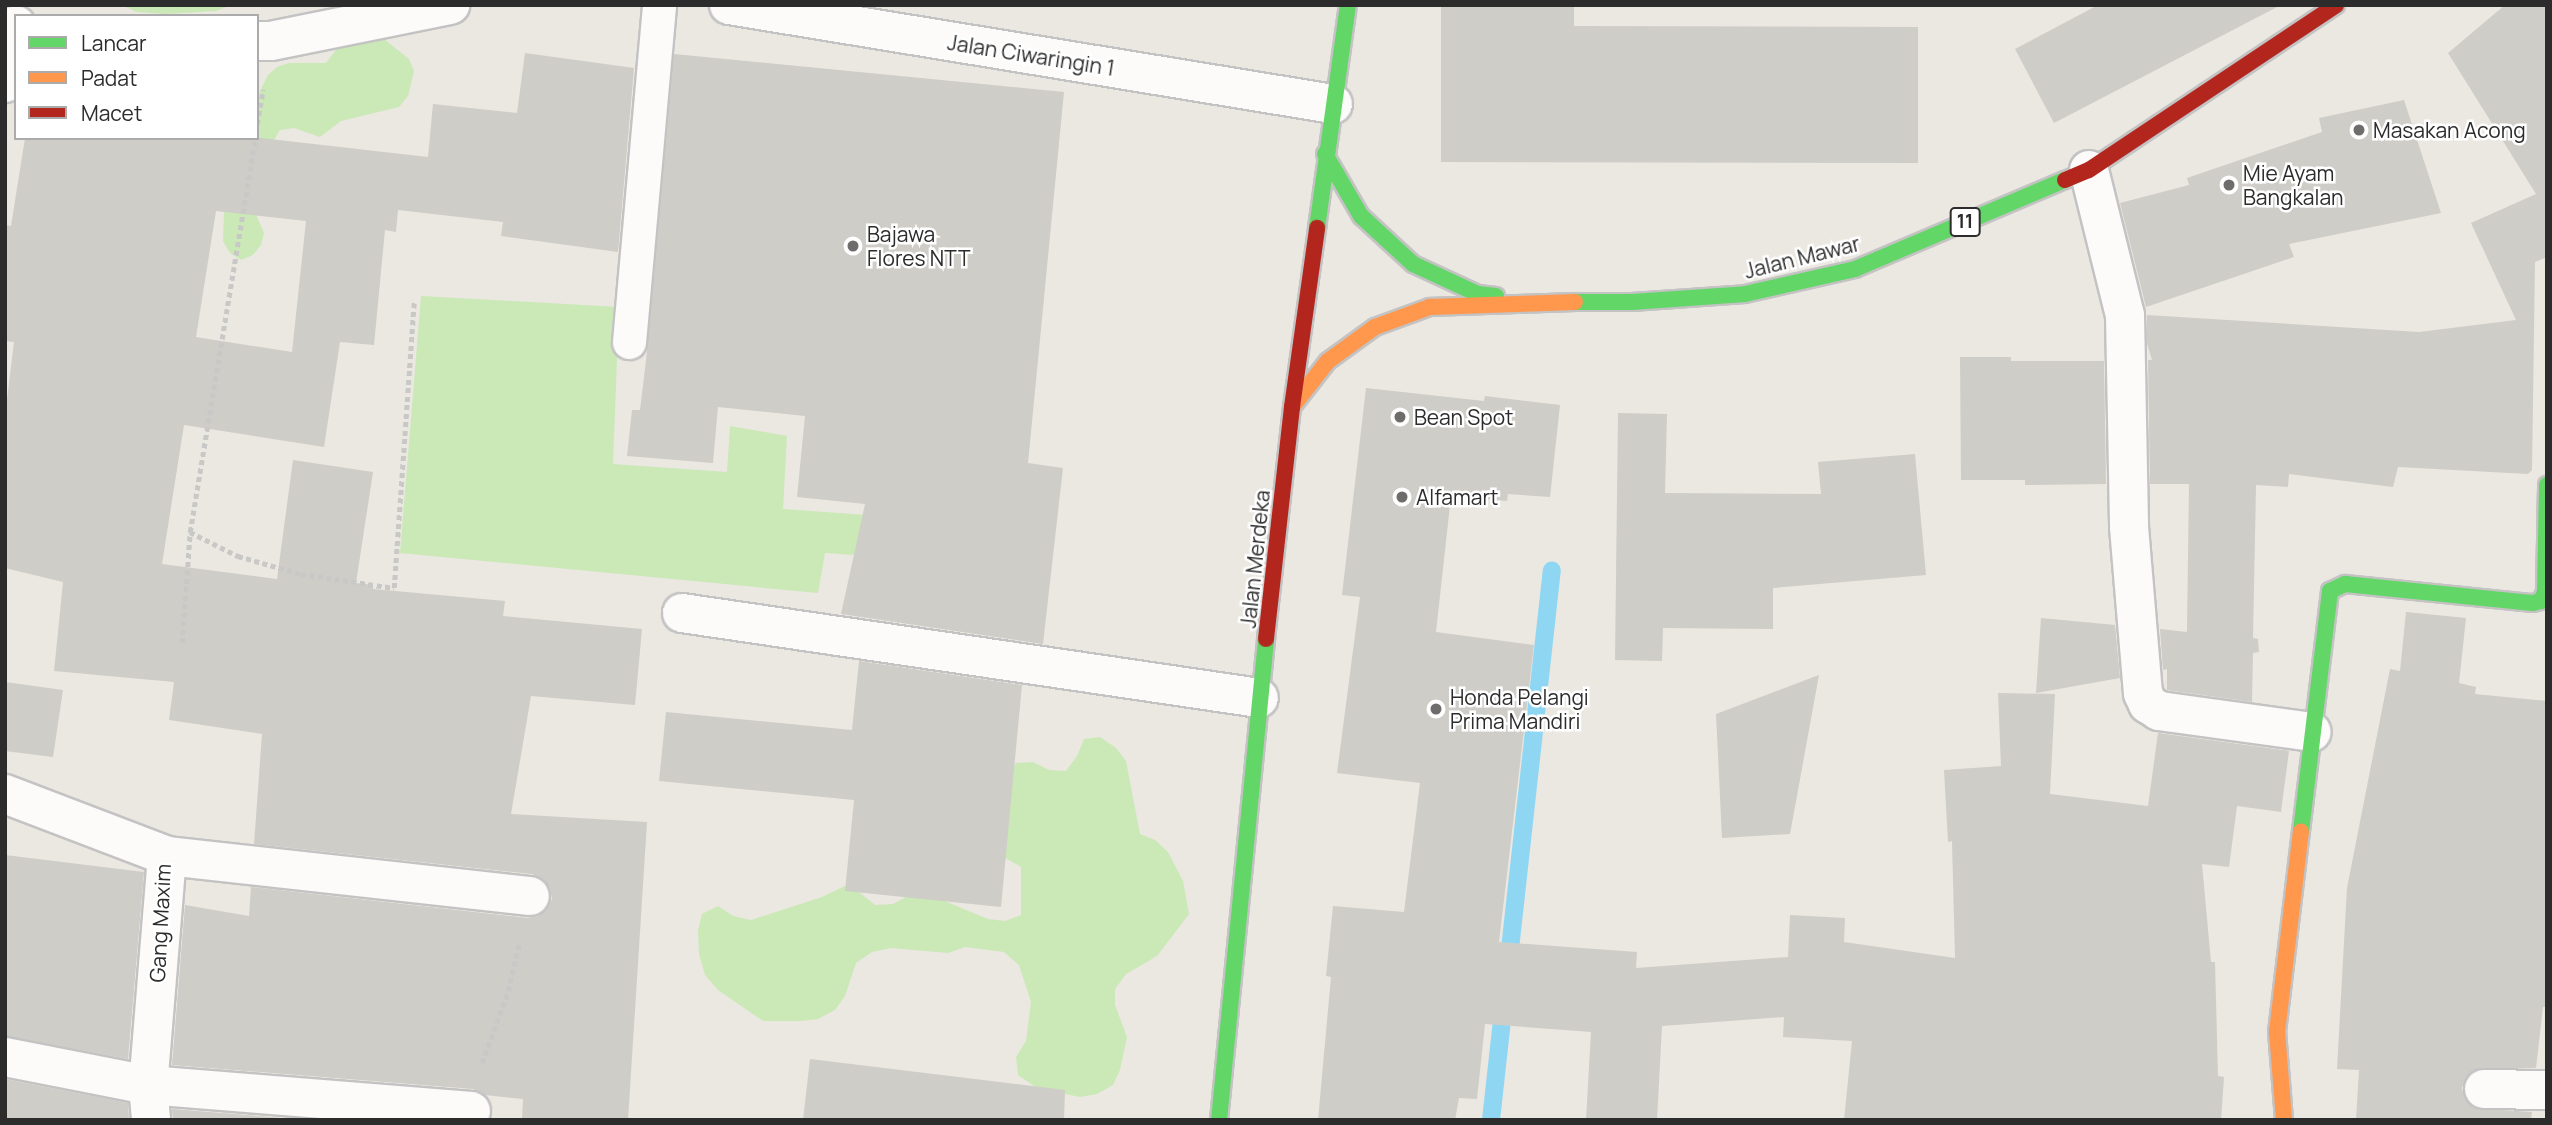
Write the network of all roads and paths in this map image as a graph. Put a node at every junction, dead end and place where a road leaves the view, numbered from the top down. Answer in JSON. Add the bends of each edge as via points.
{"nodes":[{"id":1,"x":450,"y":5,"type":"edge"},
{"id":2,"x":659,"y":5,"type":"edge"},
{"id":3,"x":729,"y":5,"type":"edge"},
{"id":4,"x":1348,"y":5,"type":"edge"},
{"id":5,"x":2336,"y":5,"type":"edge"},
{"id":6,"x":14,"y":36,"type":"edge"},
{"id":7,"x":259,"y":41,"type":"edge"},
{"id":8,"x":5,"y":83,"type":"edge"},
{"id":9,"x":1333,"y":104,"type":"junction"},
{"id":10,"x":255,"y":140,"type":"edge"},
{"id":11,"x":1325,"y":155,"type":"junction"},
{"id":12,"x":2088,"y":170,"type":"junction"},
{"id":13,"x":414,"y":300,"type":"dead end"},
{"id":14,"x":1546,"y":302,"type":"junction"},
{"id":15,"x":629,"y":342,"type":"dead end"},
{"id":16,"x":1292,"y":407,"type":"junction"},
{"id":17,"x":2547,"y":485,"type":"edge"},
{"id":18,"x":190,"y":532,"type":"junction"},
{"id":19,"x":682,"y":613,"type":"dead end"},
{"id":20,"x":182,"y":643,"type":"dead end"},
{"id":21,"x":1259,"y":698,"type":"junction"},
{"id":22,"x":2312,"y":732,"type":"junction"},
{"id":23,"x":5,"y":794,"type":"edge"},
{"id":24,"x":167,"y":856,"type":"junction"},
{"id":25,"x":530,"y":896,"type":"joint"},
{"id":26,"x":5,"y":1057,"type":"edge"},
{"id":27,"x":2484,"y":1089,"type":"dead end"},
{"id":28,"x":2547,"y":1090,"type":"edge"},
{"id":29,"x":150,"y":1102,"type":"edge"},
{"id":30,"x":471,"y":1111,"type":"joint"},
{"id":31,"x":1219,"y":1120,"type":"edge"},
{"id":32,"x":2284,"y":1120,"type":"edge"}],
"edges":[{"from":1,"to":7,"type":"street"},
{"from":2,"to":15,"type":"lane"},
{"from":3,"to":9,"type":"street","name":"Jalan Ciwaringin 1"},
{"from":4,"to":9,"type":"main road","name":"Jalan Merdeka"},
{"from":5,"to":12,"type":"main road","name":"Jalan Mawar","number":"11"},
{"from":6,"to":8,"type":"street"},
{"from":9,"to":11,"type":"main road","name":"Jalan Merdeka"},
{"from":10,"to":18,"type":"path"},
{"from":11,"to":14,"type":"main road","number":"11","via":[[1361,216],[1413,264],[1478,294]]},
{"from":11,"to":16,"type":"main road","name":"Jalan Merdeka"},
{"from":12,"to":14,"type":"main road","name":"Jalan Mawar","number":"11","via":[[1855,269],[1745,294],[1632,303]]},
{"from":12,"to":22,"type":"street","via":[[2125,316],[2129,527],[2143,693],[2148,704],[2159,711]]},
{"from":13,"to":18,"type":"path","via":[[394,588],[301,574],[238,556]]},
{"from":14,"to":16,"type":"main road","via":[[1430,307],[1375,327],[1328,361]]},
{"from":16,"to":21,"type":"main road","name":"Jalan Merdeka"},
{"from":17,"to":22,"type":"main road","via":[[2545,593],[2540,601],[2345,584],[2330,591]]},
{"from":18,"to":20,"type":"path"},
{"from":19,"to":21,"type":"street"},
{"from":21,"to":31,"type":"main road","name":"Jalan Merdeka"},
{"from":22,"to":32,"type":"main road","via":[[2277,1032]]},
{"from":23,"to":24,"type":"street","name":"Gang Maxim"},
{"from":24,"to":25,"type":"street"},
{"from":24,"to":29,"type":"street","name":"Gang Maxim"},
{"from":25,"to":30,"type":"path","via":[[508,991],[476,1078]]},
{"from":26,"to":29,"type":"street"},
{"from":27,"to":28,"type":"street"},
{"from":29,"to":30,"type":"street"}]}
